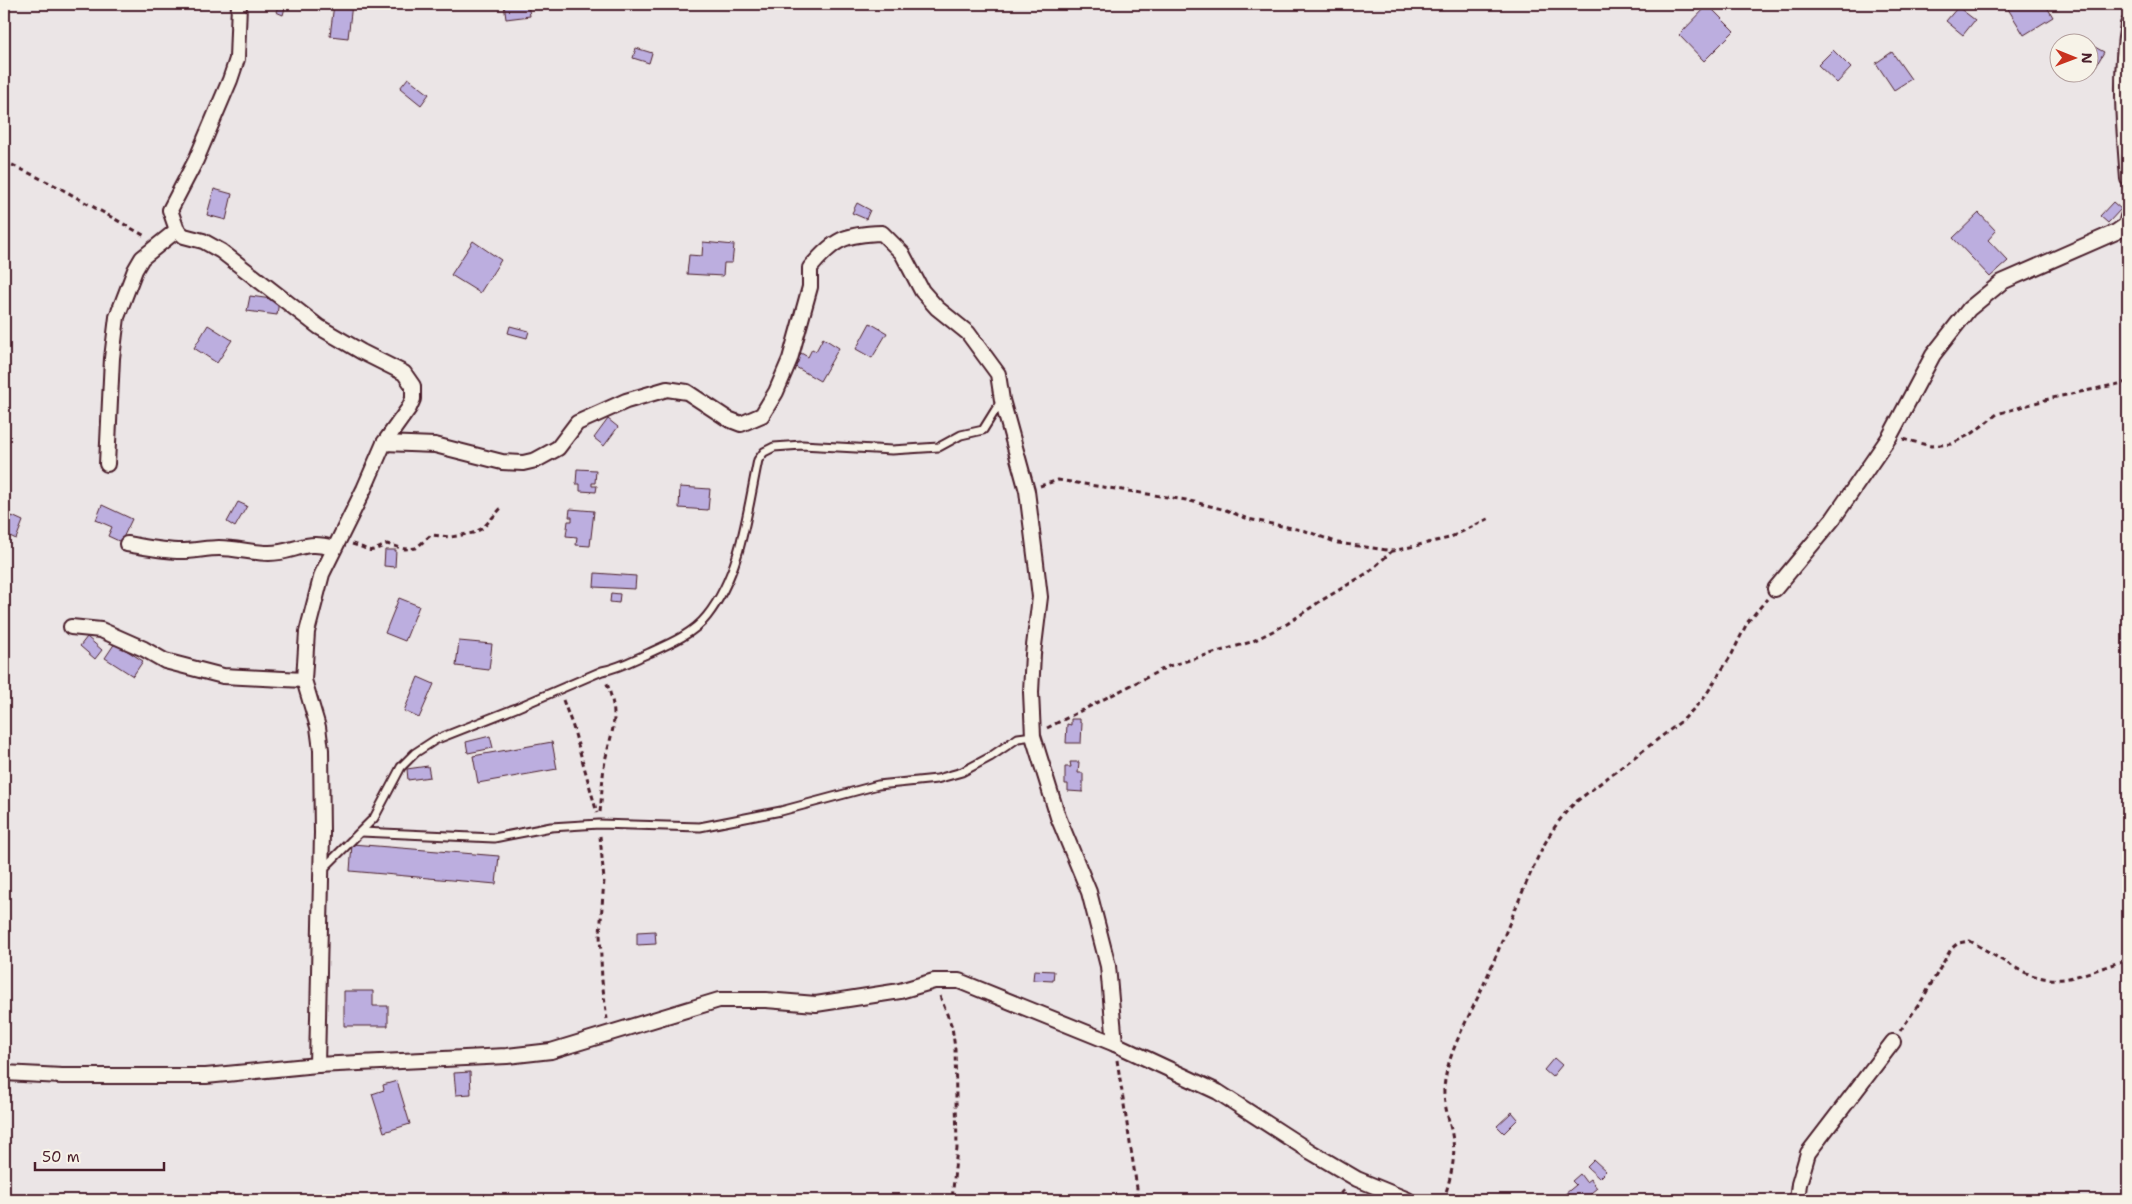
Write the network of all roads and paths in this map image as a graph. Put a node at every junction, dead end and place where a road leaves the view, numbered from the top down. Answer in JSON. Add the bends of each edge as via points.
{"nodes":[{"id":1,"x":240,"y":4,"type":"edge"},
{"id":2,"x":2128,"y":24,"type":"edge"},
{"id":3,"x":4,"y":161,"type":"edge"},
{"id":4,"x":2128,"y":179,"type":"edge"},
{"id":5,"x":2128,"y":217,"type":"edge"},
{"id":6,"x":177,"y":230,"type":"junction"},
{"id":7,"x":158,"y":244,"type":"junction"},
{"id":8,"x":2128,"y":382,"type":"edge"},
{"id":9,"x":1002,"y":400,"type":"junction"},
{"id":10,"x":1890,"y":436,"type":"junction"},
{"id":11,"x":384,"y":443,"type":"junction"},
{"id":12,"x":107,"y":464,"type":"dead end"},
{"id":13,"x":1027,"y":490,"type":"junction"},
{"id":14,"x":502,"y":507,"type":"dead end"},
{"id":15,"x":1492,"y":517,"type":"dead end"},
{"id":16,"x":127,"y":544,"type":"dead end"},
{"id":17,"x":335,"y":545,"type":"junction"},
{"id":18,"x":1392,"y":551,"type":"junction"},
{"id":19,"x":1775,"y":590,"type":"joint"},
{"id":20,"x":71,"y":627,"type":"dead end"},
{"id":21,"x":602,"y":671,"type":"junction"},
{"id":22,"x":304,"y":680,"type":"junction"},
{"id":23,"x":559,"y":690,"type":"junction"},
{"id":24,"x":1034,"y":736,"type":"junction"},
{"id":25,"x":600,"y":824,"type":"junction"},
{"id":26,"x":361,"y":832,"type":"junction"},
{"id":27,"x":320,"y":872,"type":"junction"},
{"id":28,"x":2128,"y":959,"type":"edge"},
{"id":29,"x":934,"y":981,"type":"junction"},
{"id":30,"x":609,"y":1032,"type":"junction"},
{"id":31,"x":1893,"y":1042,"type":"joint"},
{"id":32,"x":1115,"y":1044,"type":"junction"},
{"id":33,"x":316,"y":1065,"type":"junction"},
{"id":34,"x":4,"y":1073,"type":"edge"},
{"id":35,"x":952,"y":1200,"type":"edge"},
{"id":36,"x":1136,"y":1200,"type":"edge"},
{"id":37,"x":1408,"y":1200,"type":"edge"},
{"id":38,"x":1444,"y":1200,"type":"edge"},
{"id":39,"x":1797,"y":1200,"type":"edge"}],
"edges":[{"from":1,"to":6,"type":"street","via":[[237,59],[230,80],[196,160],[170,210]]},
{"from":2,"to":4,"type":"street","via":[[2124,48]]},
{"from":3,"to":7,"type":"path","via":[[58,186]]},
{"from":5,"to":10,"type":"street","via":[[2126,225],[2116,232],[2002,282],[1969,310],[1933,355]]},
{"from":6,"to":7,"type":"street"},
{"from":6,"to":11,"type":"street","via":[[221,251],[318,327],[404,373],[413,386],[413,399]]},
{"from":7,"to":12,"type":"street","via":[[142,258],[135,270],[117,317]]},
{"from":8,"to":10,"type":"path","via":[[1997,414],[1973,433],[1951,444],[1931,446]]},
{"from":9,"to":11,"type":"street","via":[[998,374],[968,333],[922,292],[902,253],[882,233],[855,234],[826,248],[810,268],[810,287],[790,359],[762,415],[741,424],[687,392],[667,389],[626,401],[577,423],[558,448],[530,462],[502,462],[435,444]]},
{"from":9,"to":13,"type":"street"},
{"from":9,"to":21,"type":"lane","via":[[983,430],[961,435],[939,447],[892,450],[802,445],[774,447],[764,452],[758,460],[739,550],[723,589],[706,616],[688,633],[664,646]]},
{"from":10,"to":19,"type":"street","via":[[1833,520]]},
{"from":11,"to":17,"type":"street"},
{"from":13,"to":18,"type":"path","via":[[1058,480],[1186,500],[1248,519],[1306,530],[1338,543]]},
{"from":13,"to":24,"type":"street","via":[[1040,598],[1031,692]]},
{"from":14,"to":17,"type":"path","via":[[474,533],[451,537],[431,535],[416,548],[387,544],[371,552],[355,545]]},
{"from":15,"to":18,"type":"path","via":[[1449,538]]},
{"from":16,"to":17,"type":"street","via":[[166,550],[218,548],[267,553],[310,544]]},
{"from":17,"to":22,"type":"street","via":[[312,605]]},
{"from":18,"to":24,"type":"path","via":[[1369,572],[1287,624],[1251,642],[1169,666]]},
{"from":19,"to":38,"type":"path","via":[[1747,623],[1704,698],[1683,720],[1577,801],[1565,812],[1544,844],[1447,1071],[1444,1090],[1453,1142],[1453,1164]]},
{"from":20,"to":22,"type":"street","via":[[101,630],[165,661],[223,676]]},
{"from":21,"to":23,"type":"lane"},
{"from":21,"to":25,"type":"path","via":[[615,711],[614,733],[605,763]]},
{"from":22,"to":27,"type":"street","via":[[318,727],[321,750]]},
{"from":23,"to":25,"type":"path"},
{"from":23,"to":26,"type":"lane","via":[[435,740],[415,753],[401,767],[374,818]]},
{"from":24,"to":25,"type":"lane","via":[[1018,738],[962,772],[937,779],[878,785],[781,811],[700,827]]},
{"from":24,"to":32,"type":"street","via":[[1058,817],[1089,892],[1108,966]]},
{"from":25,"to":26,"type":"lane","via":[[551,827],[494,838]]},
{"from":25,"to":30,"type":"path","via":[[604,880],[600,934],[602,981]]},
{"from":26,"to":27,"type":"lane"},
{"from":27,"to":33,"type":"street"},
{"from":28,"to":31,"type":"path","via":[[2071,978],[2048,980],[2032,976],[1970,941],[1958,943],[1951,949]]},
{"from":29,"to":30,"type":"street","via":[[900,991],[816,1004],[719,1000]]},
{"from":29,"to":32,"type":"street","via":[[959,981]]},
{"from":29,"to":35,"type":"path","via":[[952,1027],[956,1048],[957,1148]]},
{"from":30,"to":33,"type":"street","via":[[551,1051]]},
{"from":31,"to":39,"type":"street","via":[[1808,1153],[1798,1184]]},
{"from":32,"to":36,"type":"path","via":[[1137,1188]]},
{"from":32,"to":37,"type":"street","via":[[1218,1092],[1357,1179]]},
{"from":33,"to":34,"type":"street","via":[[206,1076]]}]}
